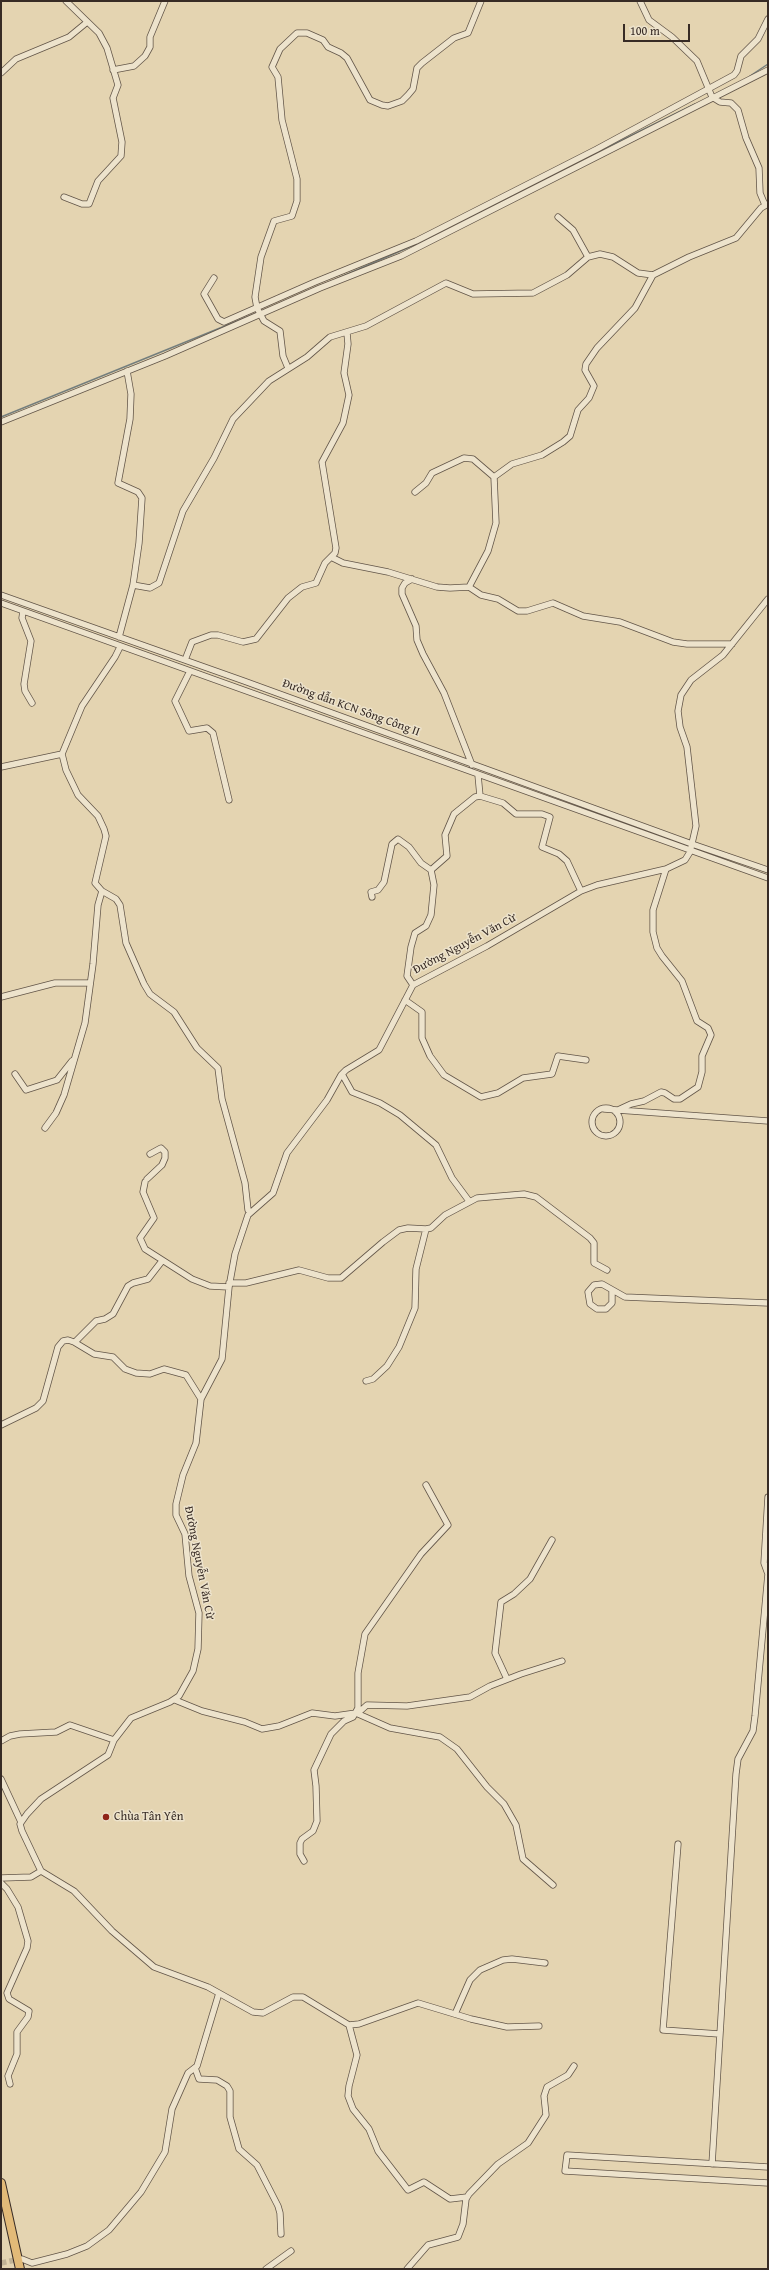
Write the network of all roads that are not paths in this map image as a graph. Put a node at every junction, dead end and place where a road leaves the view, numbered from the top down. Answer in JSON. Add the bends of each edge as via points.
{"nodes":[{"id":1,"x":66,"y":1,"type":"edge"},
{"id":2,"x":165,"y":1,"type":"edge"},
{"id":3,"x":481,"y":1,"type":"edge"},
{"id":4,"x":640,"y":1,"type":"edge"},
{"id":5,"x":768,"y":20,"type":"edge"},
{"id":6,"x":86,"y":23,"type":"junction"},
{"id":7,"x":113,"y":70,"type":"junction"},
{"id":8,"x":768,"y":70,"type":"edge"},
{"id":9,"x":1,"y":73,"type":"edge"},
{"id":10,"x":707,"y":89,"type":"junction"},
{"id":11,"x":713,"y":98,"type":"junction"},
{"id":12,"x":64,"y":197,"type":"dead end"},
{"id":13,"x":766,"y":205,"type":"edge"},
{"id":14,"x":469,"y":213,"type":"junction"},
{"id":15,"x":558,"y":217,"type":"dead end"},
{"id":16,"x":471,"y":221,"type":"junction"},
{"id":17,"x":588,"y":257,"type":"junction"},
{"id":18,"x":653,"y":275,"type":"junction"},
{"id":19,"x":214,"y":278,"type":"dead end"},
{"id":20,"x":259,"y":311,"type":"junction"},
{"id":21,"x":346,"y":333,"type":"junction"},
{"id":22,"x":288,"y":368,"type":"junction"},
{"id":23,"x":127,"y":371,"type":"junction"},
{"id":24,"x":1,"y":422,"type":"edge"},
{"id":25,"x":494,"y":477,"type":"junction"},
{"id":26,"x":415,"y":492,"type":"dead end"},
{"id":27,"x":331,"y":558,"type":"junction"},
{"id":28,"x":412,"y":579,"type":"junction"},
{"id":29,"x":133,"y":585,"type":"junction"},
{"id":30,"x":469,"y":587,"type":"junction"},
{"id":31,"x":1,"y":595,"type":"edge"},
{"id":32,"x":768,"y":599,"type":"edge"},
{"id":33,"x":1,"y":602,"type":"edge"},
{"id":34,"x":23,"y":611,"type":"junction"},
{"id":35,"x":44,"y":611,"type":"junction"},
{"id":36,"x":42,"y":617,"type":"junction"},
{"id":37,"x":119,"y":637,"type":"junction"},
{"id":38,"x":732,"y":644,"type":"junction"},
{"id":39,"x":120,"y":647,"type":"junction"},
{"id":40,"x":185,"y":660,"type":"junction"},
{"id":41,"x":190,"y":671,"type":"junction"},
{"id":42,"x":32,"y":703,"type":"dead end"},
{"id":43,"x":420,"y":744,"type":"junction"},
{"id":44,"x":418,"y":753,"type":"junction"},
{"id":45,"x":62,"y":754,"type":"junction"},
{"id":46,"x":472,"y":765,"type":"junction"},
{"id":47,"x":1,"y":766,"type":"edge"},
{"id":48,"x":478,"y":775,"type":"junction"},
{"id":49,"x":480,"y":796,"type":"junction"},
{"id":50,"x":229,"y":800,"type":"dead end"},
{"id":51,"x":692,"y":844,"type":"junction"},
{"id":52,"x":690,"y":852,"type":"junction"},
{"id":53,"x":666,"y":869,"type":"junction"},
{"id":54,"x":431,"y":870,"type":"junction"},
{"id":55,"x":768,"y":870,"type":"edge"},
{"id":56,"x":768,"y":878,"type":"edge"},
{"id":57,"x":102,"y":891,"type":"junction"},
{"id":58,"x":581,"y":891,"type":"junction"},
{"id":59,"x":372,"y":897,"type":"dead end"},
{"id":60,"x":90,"y":983,"type":"junction"},
{"id":61,"x":412,"y":985,"type":"junction"},
{"id":62,"x":1,"y":997,"type":"edge"},
{"id":63,"x":405,"y":1000,"type":"junction"},
{"id":64,"x":76,"y":1055,"type":"junction"},
{"id":65,"x":586,"y":1060,"type":"dead end"},
{"id":66,"x":15,"y":1074,"type":"dead end"},
{"id":67,"x":342,"y":1074,"type":"junction"},
{"id":68,"x":604,"y":1109,"type":"junction"},
{"id":69,"x":618,"y":1110,"type":"junction"},
{"id":70,"x":625,"y":1111,"type":"junction"},
{"id":71,"x":768,"y":1121,"type":"edge"},
{"id":72,"x":619,"y":1122,"type":"junction"},
{"id":73,"x":45,"y":1128,"type":"dead end"},
{"id":74,"x":150,"y":1154,"type":"dead end"},
{"id":75,"x":469,"y":1201,"type":"junction"},
{"id":76,"x":251,"y":1212,"type":"junction"},
{"id":77,"x":426,"y":1230,"type":"junction"},
{"id":78,"x":162,"y":1261,"type":"junction"},
{"id":79,"x":607,"y":1270,"type":"dead end"},
{"id":80,"x":229,"y":1285,"type":"junction"},
{"id":81,"x":612,"y":1291,"type":"junction"},
{"id":82,"x":625,"y":1297,"type":"junction"},
{"id":83,"x":612,"y":1303,"type":"junction"},
{"id":84,"x":768,"y":1303,"type":"edge"},
{"id":85,"x":75,"y":1342,"type":"junction"},
{"id":86,"x":366,"y":1381,"type":"dead end"},
{"id":87,"x":201,"y":1399,"type":"junction"},
{"id":88,"x":1,"y":1425,"type":"edge"},
{"id":89,"x":426,"y":1485,"type":"dead end"},
{"id":90,"x":768,"y":1497,"type":"edge"},
{"id":91,"x":552,"y":1540,"type":"dead end"},
{"id":92,"x":768,"y":1574,"type":"edge"},
{"id":93,"x":562,"y":1661,"type":"dead end"},
{"id":94,"x":507,"y":1679,"type":"junction"},
{"id":95,"x":175,"y":1700,"type":"junction"},
{"id":96,"x":357,"y":1713,"type":"junction"},
{"id":97,"x":1,"y":1740,"type":"edge"},
{"id":98,"x":114,"y":1740,"type":"junction"},
{"id":99,"x":1,"y":1779,"type":"edge"},
{"id":100,"x":21,"y":1822,"type":"junction"},
{"id":101,"x":678,"y":1844,"type":"dead end"},
{"id":102,"x":304,"y":1861,"type":"dead end"},
{"id":103,"x":41,"y":1871,"type":"junction"},
{"id":104,"x":1,"y":1878,"type":"edge"},
{"id":105,"x":1,"y":1883,"type":"edge"},
{"id":106,"x":552,"y":1885,"type":"dead end"},
{"id":107,"x":545,"y":1964,"type":"dead end"},
{"id":108,"x":219,"y":1993,"type":"junction"},
{"id":109,"x":455,"y":2014,"type":"junction"},
{"id":110,"x":349,"y":2025,"type":"junction"},
{"id":111,"x":539,"y":2026,"type":"dead end"},
{"id":112,"x":719,"y":2034,"type":"junction"},
{"id":113,"x":574,"y":2066,"type":"dead end"},
{"id":114,"x":195,"y":2068,"type":"junction"},
{"id":115,"x":10,"y":2084,"type":"dead end"},
{"id":116,"x":712,"y":2164,"type":"junction"},
{"id":117,"x":768,"y":2167,"type":"edge"},
{"id":118,"x":768,"y":2182,"type":"edge"},
{"id":119,"x":1,"y":2183,"type":"edge"},
{"id":120,"x":467,"y":2197,"type":"junction"},
{"id":121,"x":281,"y":2234,"type":"dead end"},
{"id":122,"x":291,"y":2251,"type":"dead end"},
{"id":123,"x":22,"y":2259,"type":"tunnel mouth"},
{"id":124,"x":20,"y":2269,"type":"edge"},
{"id":125,"x":266,"y":2269,"type":"edge"},
{"id":126,"x":407,"y":2269,"type":"edge"}],
"edges":[{"from":1,"to":6,"type":"street"},
{"from":2,"to":7,"type":"street","via":[[145,56],[134,66]]},
{"from":3,"to":20,"type":"street","via":[[470,31],[466,35],[454,38],[422,63],[417,68],[413,88],[402,101],[395,104],[382,105],[370,100],[344,55],[328,47],[323,40],[307,33],[296,34],[284,44],[273,68],[278,77],[282,120],[297,183],[298,201],[292,216],[274,221],[262,254],[255,297]]},
{"from":4,"to":10,"type":"street","via":[[649,20],[672,37],[697,61]]},
{"from":5,"to":10,"type":"street","via":[[758,39],[741,56],[736,73]]},
{"from":6,"to":7,"type":"street","via":[[103,40]]},
{"from":6,"to":9,"type":"street","via":[[69,37],[16,59]]},
{"from":7,"to":12,"type":"street","via":[[118,84],[113,96],[122,142],[120,156],[98,181],[89,204]]},
{"from":8,"to":11,"type":"street"},
{"from":10,"to":11,"type":"street"},
{"from":10,"to":14,"type":"street","via":[[597,149]]},
{"from":11,"to":13,"type":"street","via":[[731,104],[738,110],[760,172],[760,192]]},
{"from":11,"to":16,"type":"street"},
{"from":13,"to":18,"type":"street","via":[[736,238]]},
{"from":14,"to":16,"type":"street"},
{"from":14,"to":20,"type":"street","via":[[398,249],[315,282]]},
{"from":15,"to":17,"type":"street","via":[[573,230]]},
{"from":16,"to":20,"type":"street","via":[[401,256]]},
{"from":17,"to":18,"type":"street","via":[[607,254],[638,273]]},
{"from":17,"to":21,"type":"street","via":[[567,275],[533,293],[470,294],[446,283],[395,312]]},
{"from":18,"to":25,"type":"street","via":[[635,308],[597,348],[586,364],[585,370],[594,386],[589,398],[578,410],[570,436],[542,455],[512,464]]},
{"from":19,"to":20,"type":"street","via":[[204,294],[220,322]]},
{"from":20,"to":22,"type":"street","via":[[266,324],[280,331],[283,356]]},
{"from":20,"to":23,"type":"street"},
{"from":21,"to":22,"type":"street","via":[[330,337],[307,357]]},
{"from":21,"to":27,"type":"street","via":[[348,344],[344,373],[349,395],[343,423],[322,462],[336,548]]},
{"from":22,"to":29,"type":"street","via":[[269,381],[228,426],[214,458],[183,512],[159,583],[150,588]]},
{"from":23,"to":24,"type":"street"},
{"from":23,"to":29,"type":"street","via":[[131,394],[130,419],[118,483],[138,492],[142,498]]},
{"from":25,"to":26,"type":"street","via":[[473,459],[464,458],[432,473],[426,483]]},
{"from":25,"to":30,"type":"street","via":[[496,523],[488,550]]},
{"from":27,"to":28,"type":"street"},
{"from":27,"to":40,"type":"street","via":[[325,563],[316,583],[302,587],[292,595],[256,639],[243,642],[211,635],[192,642]]},
{"from":28,"to":30,"type":"street","via":[[437,587]]},
{"from":28,"to":46,"type":"street","via":[[405,583],[402,594],[416,626],[417,640],[444,693]]},
{"from":29,"to":37,"type":"street"},
{"from":30,"to":38,"type":"street","via":[[518,611],[527,611],[553,603],[583,616],[620,622],[673,642]]},
{"from":31,"to":35,"type":"street","name":"Đường dẫn KCN Sông Công II"},
{"from":32,"to":38,"type":"street"},
{"from":33,"to":34,"type":"street","name":"Đường dẫn KCN Sông Công II"},
{"from":34,"to":36,"type":"street","name":"Đường dẫn KCN Sông Công II"},
{"from":34,"to":42,"type":"street","via":[[22,618],[31,641],[24,691]]},
{"from":35,"to":36,"type":"street"},
{"from":35,"to":37,"type":"street","name":"Đường dẫn KCN Sông Công II"},
{"from":36,"to":39,"type":"street","name":"Đường dẫn KCN Sông Công II"},
{"from":37,"to":40,"type":"street","name":"Đường dẫn KCN Sông Công II"},
{"from":38,"to":51,"type":"street","via":[[691,680],[681,695],[678,707],[680,727],[687,747],[695,815]]},
{"from":39,"to":41,"type":"street","name":"Đường dẫn KCN Sông Công II"},
{"from":39,"to":45,"type":"street","via":[[82,706]]},
{"from":40,"to":43,"type":"street","name":"Đường dẫn KCN Sông Công II"},
{"from":41,"to":44,"type":"street","name":"Đường dẫn KCN Sông Công II"},
{"from":41,"to":50,"type":"street","via":[[175,701],[189,731],[207,728],[214,735]]},
{"from":43,"to":44,"type":"street"},
{"from":43,"to":46,"type":"street","name":"Đường dẫn KCN Sông Công II"},
{"from":44,"to":48,"type":"street","name":"Đường dẫn KCN Sông Công II"},
{"from":45,"to":47,"type":"street"},
{"from":45,"to":57,"type":"street","via":[[66,770],[78,795],[98,816],[104,829],[105,841],[95,879]]},
{"from":46,"to":51,"type":"street","name":"Đường dẫn KCN Sông Công II"},
{"from":48,"to":49,"type":"street"},
{"from":48,"to":52,"type":"street","name":"Đường dẫn KCN Sông Công II"},
{"from":49,"to":54,"type":"street","via":[[475,797],[454,814],[445,835],[447,856]]},
{"from":49,"to":58,"type":"street","via":[[503,802],[516,814],[542,814],[550,817],[542,847],[559,854],[567,861]]},
{"from":51,"to":52,"type":"street"},
{"from":51,"to":55,"type":"street","name":"Đường dẫn KCN Sông Công II"},
{"from":52,"to":53,"type":"street","name":"Đường Nguyễn Văn Cừ","via":[[685,860]]},
{"from":52,"to":56,"type":"street","name":"Đường dẫn KCN Sông Công II"},
{"from":53,"to":58,"type":"street","name":"Đường Nguyễn Văn Cừ"},
{"from":53,"to":69,"type":"street","via":[[653,910],[653,932],[657,948],[682,981],[697,1020],[708,1028],[711,1035],[702,1056],[702,1072],[698,1087],[680,1099],[660,1092]]},
{"from":54,"to":59,"type":"street","via":[[398,839],[392,844],[384,882],[378,890],[371,892]]},
{"from":54,"to":61,"type":"street","via":[[434,885],[431,915],[426,926],[415,933],[411,947],[407,976]]},
{"from":57,"to":60,"type":"street","via":[[98,905]]},
{"from":57,"to":76,"type":"street","via":[[116,899],[120,905],[126,943],[147,989],[174,1012],[197,1048],[218,1068],[222,1099],[245,1183],[248,1210]]},
{"from":58,"to":61,"type":"street","name":"Đường Nguyễn Văn Cừ","via":[[487,946]]},
{"from":60,"to":62,"type":"street","via":[[55,983]]},
{"from":60,"to":64,"type":"street","via":[[85,1023]]},
{"from":61,"to":63,"type":"street","name":"Đường Nguyễn Văn Cừ"},
{"from":63,"to":65,"type":"street","via":[[422,1012],[422,1038],[430,1056],[444,1075],[481,1097],[498,1093],[523,1078],[552,1074],[558,1056]]},
{"from":63,"to":67,"type":"street","name":"Đường Nguyễn Văn Cừ","via":[[379,1050]]},
{"from":64,"to":66,"type":"street","via":[[60,1077],[41,1086],[26,1090]]},
{"from":64,"to":73,"type":"street","via":[[62,1101]]},
{"from":67,"to":75,"type":"street","via":[[352,1092],[380,1103],[436,1145],[452,1178]]},
{"from":67,"to":76,"type":"street","name":"Đường Nguyễn Văn Cừ","via":[[327,1100],[287,1153],[273,1193]]},
{"from":68,"to":69,"type":"street"},
{"from":68,"to":72,"type":"street","via":[[613,1111]]},
{"from":68,"to":72,"type":"street","via":[[596,1113],[592,1121],[597,1133],[606,1136],[614,1134]]},
{"from":69,"to":70,"type":"street"},
{"from":70,"to":71,"type":"street"},
{"from":70,"to":72,"type":"street"},
{"from":74,"to":78,"type":"street","via":[[161,1148],[165,1152],[165,1158],[162,1165],[146,1180],[142,1189],[154,1218],[142,1234],[140,1242],[145,1249]]},
{"from":75,"to":77,"type":"street"},
{"from":75,"to":79,"type":"street","via":[[524,1194],[536,1197],[590,1238],[594,1243],[594,1263]]},
{"from":76,"to":80,"type":"street","name":"Đường Nguyễn Văn Cừ","via":[[240,1235]]},
{"from":77,"to":80,"type":"street","via":[[408,1228],[395,1233],[340,1278],[328,1278],[300,1270]]},
{"from":77,"to":86,"type":"street","via":[[416,1269],[414,1308],[399,1347],[387,1366],[373,1379]]},
{"from":78,"to":80,"type":"street","via":[[210,1286]]},
{"from":78,"to":85,"type":"street","via":[[148,1279],[128,1286],[113,1314],[96,1321]]},
{"from":80,"to":87,"type":"street","name":"Đường Nguyễn Văn Cừ","via":[[222,1359]]},
{"from":81,"to":82,"type":"street"},
{"from":81,"to":83,"type":"street"},
{"from":81,"to":83,"type":"street","via":[[606,1285],[598,1284],[591,1288],[587,1296],[590,1304],[597,1309],[606,1309]]},
{"from":82,"to":83,"type":"street"},
{"from":82,"to":84,"type":"street"},
{"from":85,"to":87,"type":"street","via":[[94,1354],[114,1357],[136,1374],[150,1374],[164,1369],[186,1375]]},
{"from":85,"to":88,"type":"street","via":[[63,1341],[58,1347],[44,1402]]},
{"from":87,"to":95,"type":"street","name":"Đường Nguyễn Văn Cừ","via":[[196,1443],[183,1475],[176,1508],[176,1515],[185,1534],[189,1576],[199,1613],[198,1649],[193,1670]]},
{"from":89,"to":96,"type":"street","via":[[448,1525],[421,1554],[365,1634],[357,1679]]},
{"from":90,"to":92,"type":"street","via":[[764,1563]]},
{"from":91,"to":94,"type":"street","via":[[530,1579],[501,1602],[495,1653]]},
{"from":92,"to":112,"type":"street","via":[[753,1732],[738,1759],[736,1774]]},
{"from":93,"to":94,"type":"street"},
{"from":94,"to":96,"type":"street","via":[[470,1697],[407,1706],[371,1704]]},
{"from":95,"to":96,"type":"street","via":[[265,1730],[312,1713],[335,1716]]},
{"from":95,"to":98,"type":"street","via":[[131,1718]]},
{"from":96,"to":102,"type":"street","via":[[335,1729],[315,1765],[317,1821],[313,1831],[300,1843],[300,1854]]},
{"from":96,"to":106,"type":"street","via":[[390,1728],[432,1735],[453,1744],[514,1818],[525,1862]]},
{"from":97,"to":98,"type":"street","via":[[20,1734],[56,1732],[70,1725]]},
{"from":98,"to":100,"type":"street","via":[[107,1756],[41,1799]]},
{"from":99,"to":100,"type":"street"},
{"from":100,"to":103,"type":"street","via":[[22,1831]]},
{"from":101,"to":112,"type":"street","via":[[663,2030]]},
{"from":103,"to":104,"type":"street","via":[[31,1877]]},
{"from":103,"to":108,"type":"street","via":[[74,1891],[112,1931],[154,1967]]},
{"from":105,"to":115,"type":"street","via":[[18,1907],[28,1941],[7,1993],[8,1999],[29,2011],[26,2021],[17,2032],[17,2054],[8,2076]]},
{"from":107,"to":109,"type":"street","via":[[512,1959],[480,1970],[468,1985]]},
{"from":108,"to":110,"type":"street","via":[[253,2012],[263,2013],[293,1997],[304,1997]]},
{"from":108,"to":114,"type":"street"},
{"from":109,"to":110,"type":"street","via":[[418,2003],[359,2024]]},
{"from":109,"to":111,"type":"street","via":[[509,2028]]},
{"from":110,"to":120,"type":"street","via":[[357,2055],[348,2086],[348,2096],[369,2129],[378,2151],[408,2190],[424,2182],[450,2199]]},
{"from":112,"to":116,"type":"street"},
{"from":113,"to":120,"type":"street","via":[[568,2075],[547,2087],[544,2096],[546,2115],[528,2143],[498,2164]]},
{"from":114,"to":121,"type":"street","via":[[199,2079],[217,2080],[230,2091],[230,2117],[239,2149],[256,2165],[278,2206]]},
{"from":114,"to":123,"type":"street","via":[[184,2080],[172,2110],[167,2145],[162,2158],[141,2192],[109,2230],[87,2246],[67,2254],[32,2263]]},
{"from":116,"to":117,"type":"street"},
{"from":116,"to":118,"type":"street","via":[[567,2155],[565,2170]]},
{"from":119,"to":124,"type":"highway"},
{"from":120,"to":126,"type":"street","via":[[462,2230],[458,2237],[428,2245]]},
{"from":122,"to":125,"type":"street"}]}
